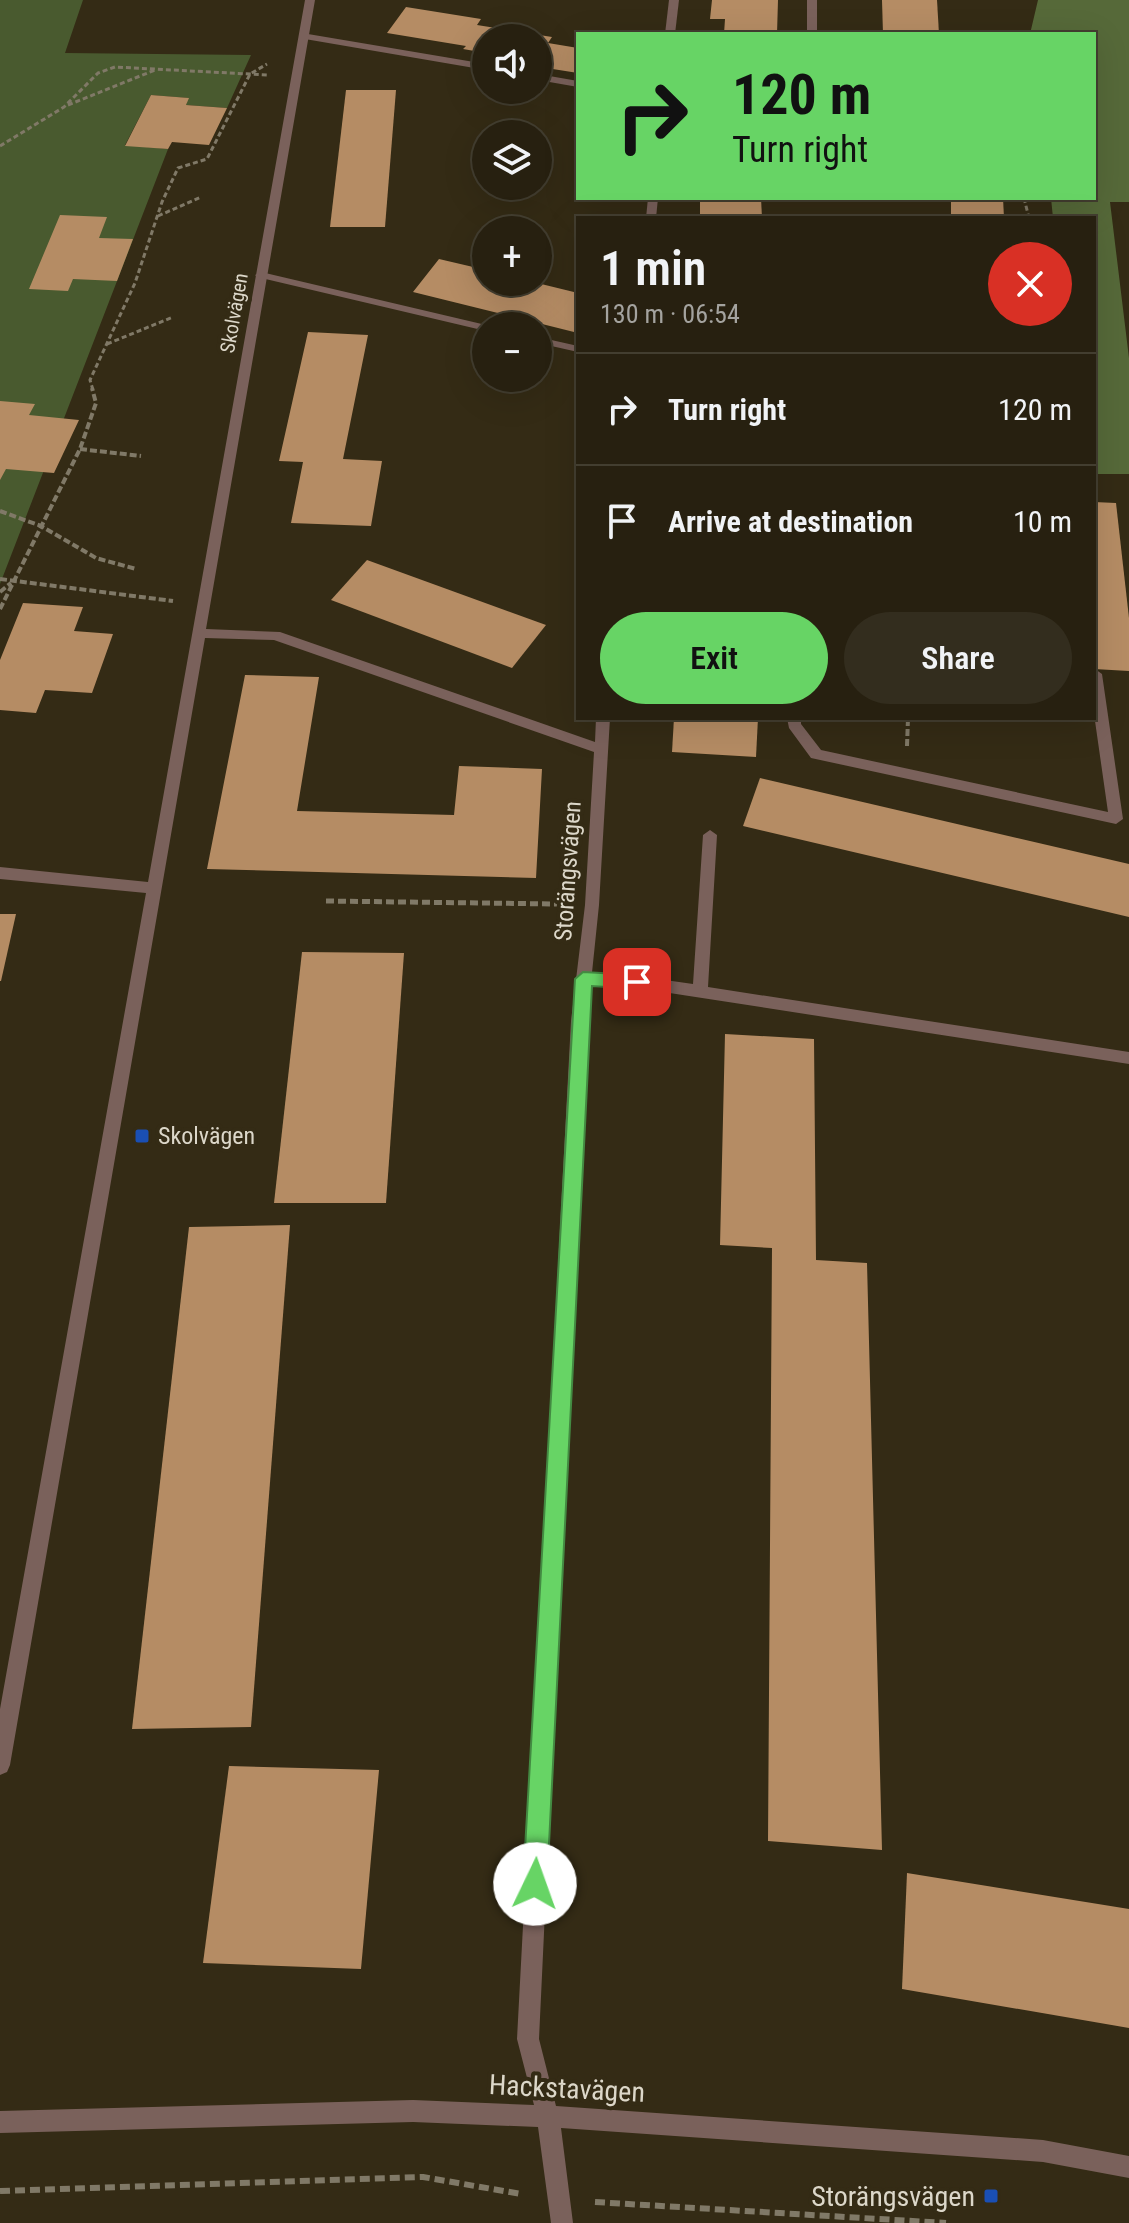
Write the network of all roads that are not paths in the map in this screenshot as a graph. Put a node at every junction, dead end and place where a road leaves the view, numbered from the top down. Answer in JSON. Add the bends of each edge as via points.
{"nodes":[{"id":1,"x":310,"y":0,"type":"edge"},
{"id":2,"x":674,"y":0,"type":"edge"},
{"id":3,"x":812,"y":0,"type":"edge"},
{"id":4,"x":670,"y":32,"type":"edge"},
{"id":5,"x":812,"y":32,"type":"edge"},
{"id":6,"x":302,"y":36,"type":"junction"},
{"id":7,"x":472,"y":65,"type":"edge"},
{"id":8,"x":552,"y":79,"type":"edge"},
{"id":9,"x":576,"y":84,"type":"edge"},
{"id":10,"x":261,"y":275,"type":"junction"},
{"id":11,"x":472,"y":325,"type":"edge"},
{"id":12,"x":552,"y":343,"type":"edge"},
{"id":13,"x":576,"y":349,"type":"edge"},
{"id":14,"x":199,"y":633,"type":"junction"},
{"id":15,"x":1096,"y":681,"type":"edge"},
{"id":16,"x":603,"y":720,"type":"edge"},
{"id":17,"x":794,"y":720,"type":"edge"},
{"id":18,"x":600,"y":749,"type":"junction"},
{"id":19,"x":710,"y":835,"type":"dead end"},
{"id":20,"x":0,"y":873,"type":"edge"},
{"id":21,"x":154,"y":888,"type":"junction"},
{"id":22,"x":583,"y":979,"type":"junction"},
{"id":23,"x":700,"y":991,"type":"junction"},
{"id":24,"x":1129,"y":1058,"type":"edge"},
{"id":25,"x":3,"y":1722,"type":"edge"},
{"id":26,"x":0,"y":1765,"type":"edge"},
{"id":27,"x":548,"y":2116,"type":"junction"},
{"id":28,"x":0,"y":2122,"type":"edge"},
{"id":29,"x":1129,"y":2167,"type":"edge"},
{"id":30,"x":562,"y":2223,"type":"edge"}],
"edges":[{"from":1,"to":6,"type":"street","name":"Skolvägen"},
{"from":2,"to":4,"type":"street"},
{"from":3,"to":5,"type":"street"},
{"from":6,"to":7,"type":"street"},
{"from":6,"to":10,"type":"street","name":"Skolvägen"},
{"from":8,"to":9,"type":"street"},
{"from":10,"to":11,"type":"street"},
{"from":10,"to":14,"type":"street","name":"Skolvägen"},
{"from":12,"to":13,"type":"street"},
{"from":14,"to":18,"type":"street","via":[[275,635]]},
{"from":14,"to":21,"type":"street","name":"Skolvägen"},
{"from":15,"to":17,"type":"street","via":[[1116,819],[816,754]]},
{"from":16,"to":18,"type":"street","name":"Storängsvägen"},
{"from":18,"to":22,"type":"street","name":"Storängsvägen"},
{"from":19,"to":23,"type":"street"},
{"from":20,"to":21,"type":"street"},
{"from":21,"to":25,"type":"street","name":"Skolvägen"},
{"from":22,"to":23,"type":"street"},
{"from":22,"to":27,"type":"street","name":"Storängsvägen","via":[[528,2039]]},
{"from":23,"to":24,"type":"street"},
{"from":25,"to":26,"type":"street","name":"Skolvägen"},
{"from":27,"to":28,"type":"street","name":"Hackstavägen","via":[[413,2111]]},
{"from":27,"to":29,"type":"street","name":"Hackstavägen","via":[[1043,2151]]},
{"from":27,"to":30,"type":"street","name":"Storängsvägen"}]}
